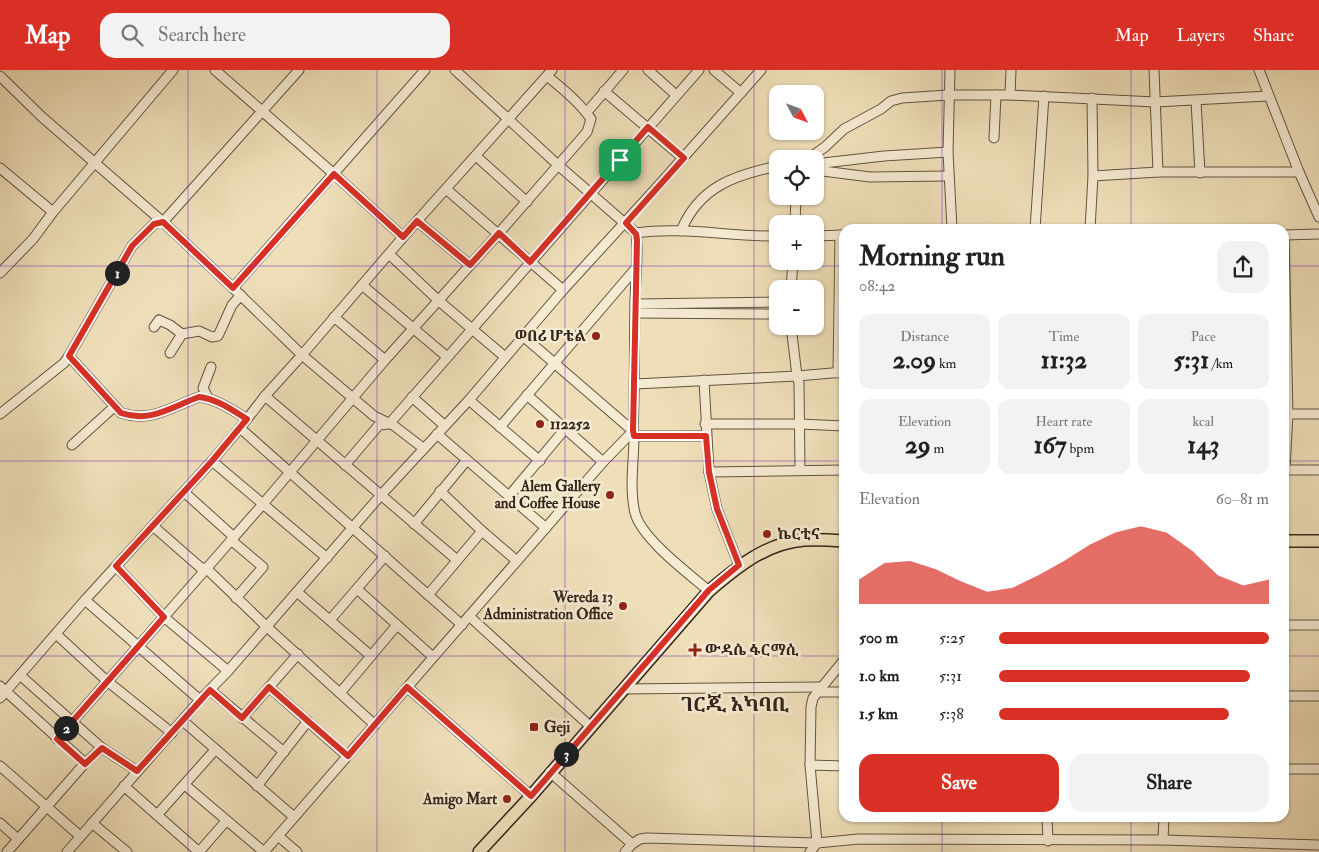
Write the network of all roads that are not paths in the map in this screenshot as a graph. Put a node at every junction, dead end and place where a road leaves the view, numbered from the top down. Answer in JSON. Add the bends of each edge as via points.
{"nodes":[{"id":1,"x":173,"y":70,"type":"edge"},
{"id":2,"x":215,"y":70,"type":"edge"},
{"id":3,"x":299,"y":70,"type":"edge"},
{"id":4,"x":425,"y":70,"type":"edge"},
{"id":5,"x":455,"y":70,"type":"edge"},
{"id":6,"x":623,"y":70,"type":"edge"},
{"id":7,"x":648,"y":70,"type":"edge"},
{"id":8,"x":699,"y":70,"type":"edge"},
{"id":9,"x":714,"y":70,"type":"edge"},
{"id":10,"x":761,"y":70,"type":"edge"},
{"id":11,"x":950,"y":70,"type":"edge"},
{"id":12,"x":1012,"y":70,"type":"edge"},
{"id":13,"x":1154,"y":70,"type":"edge"},
{"id":14,"x":1259,"y":70,"type":"edge"},
{"id":15,"x":550,"y":73,"type":"edge"},
{"id":16,"x":0,"y":76,"type":"edge"},
{"id":17,"x":604,"y":91,"type":"junction"},
{"id":18,"x":741,"y":93,"type":"junction"},
{"id":19,"x":676,"y":95,"type":"junction"},
{"id":20,"x":948,"y":95,"type":"junction"},
{"id":21,"x":1010,"y":95,"type":"junction"},
{"id":22,"x":996,"y":96,"type":"junction"},
{"id":23,"x":1044,"y":96,"type":"junction"},
{"id":24,"x":1268,"y":96,"type":"junction"},
{"id":25,"x":1092,"y":98,"type":"junction"},
{"id":26,"x":1196,"y":101,"type":"junction"},
{"id":27,"x":1155,"y":102,"type":"junction"},
{"id":28,"x":262,"y":112,"type":"junction"},
{"id":29,"x":587,"y":112,"type":"junction"},
{"id":30,"x":509,"y":119,"type":"junction"},
{"id":31,"x":648,"y":127,"type":"junction"},
{"id":32,"x":994,"y":138,"type":"dead end"},
{"id":33,"x":821,"y":150,"type":"edge"},
{"id":34,"x":948,"y":152,"type":"junction"},
{"id":35,"x":476,"y":156,"type":"junction"},
{"id":36,"x":684,"y":158,"type":"junction"},
{"id":37,"x":96,"y":162,"type":"junction"},
{"id":38,"x":824,"y":163,"type":"edge"},
{"id":39,"x":558,"y":165,"type":"junction"},
{"id":40,"x":0,"y":168,"type":"edge"},
{"id":41,"x":769,"y":168,"type":"edge"},
{"id":42,"x":824,"y":171,"type":"edge"},
{"id":43,"x":1158,"y":172,"type":"junction"},
{"id":44,"x":1200,"y":172,"type":"junction"},
{"id":45,"x":1299,"y":172,"type":"junction"},
{"id":46,"x":334,"y":174,"type":"junction"},
{"id":47,"x":948,"y":176,"type":"junction"},
{"id":48,"x":1093,"y":176,"type":"junction"},
{"id":49,"x":446,"y":189,"type":"junction"},
{"id":50,"x":591,"y":194,"type":"junction"},
{"id":51,"x":527,"y":202,"type":"junction"},
{"id":52,"x":53,"y":212,"type":"junction"},
{"id":53,"x":1319,"y":217,"type":"edge"},
{"id":54,"x":417,"y":221,"type":"junction"},
{"id":55,"x":163,"y":222,"type":"junction"},
{"id":56,"x":626,"y":223,"type":"junction"},
{"id":57,"x":952,"y":224,"type":"edge"},
{"id":58,"x":1035,"y":224,"type":"edge"},
{"id":59,"x":1090,"y":224,"type":"edge"},
{"id":60,"x":681,"y":231,"type":"junction"},
{"id":61,"x":499,"y":233,"type":"junction"},
{"id":62,"x":636,"y":234,"type":"junction"},
{"id":63,"x":1289,"y":234,"type":"edge"},
{"id":64,"x":1319,"y":234,"type":"edge"},
{"id":65,"x":769,"y":236,"type":"edge"},
{"id":66,"x":824,"y":236,"type":"edge"},
{"id":67,"x":839,"y":236,"type":"edge"},
{"id":68,"x":403,"y":237,"type":"junction"},
{"id":69,"x":389,"y":254,"type":"junction"},
{"id":70,"x":530,"y":262,"type":"junction"},
{"id":71,"x":470,"y":265,"type":"junction"},
{"id":72,"x":636,"y":268,"type":"junction"},
{"id":73,"x":0,"y":273,"type":"edge"},
{"id":74,"x":362,"y":285,"type":"junction"},
{"id":75,"x":233,"y":288,"type":"junction"},
{"id":76,"x":563,"y":290,"type":"junction"},
{"id":77,"x":241,"y":295,"type":"junction"},
{"id":78,"x":439,"y":301,"type":"junction"},
{"id":79,"x":769,"y":302,"type":"edge"},
{"id":80,"x":635,"y":308,"type":"junction"},
{"id":81,"x":769,"y":314,"type":"edge"},
{"id":82,"x":334,"y":317,"type":"junction"},
{"id":83,"x":154,"y":327,"type":"dead end"},
{"id":84,"x":413,"y":328,"type":"junction"},
{"id":85,"x":472,"y":329,"type":"junction"},
{"id":86,"x":182,"y":334,"type":"junction"},
{"id":87,"x":792,"y":335,"type":"edge"},
{"id":88,"x":523,"y":336,"type":"junction"},
{"id":89,"x":170,"y":353,"type":"dead end"},
{"id":90,"x":302,"y":355,"type":"junction"},
{"id":91,"x":69,"y":356,"type":"junction"},
{"id":92,"x":446,"y":356,"type":"junction"},
{"id":93,"x":505,"y":356,"type":"junction"},
{"id":94,"x":385,"y":360,"type":"junction"},
{"id":95,"x":554,"y":363,"type":"junction"},
{"id":96,"x":211,"y":367,"type":"dead end"},
{"id":97,"x":839,"y":372,"type":"edge"},
{"id":98,"x":796,"y":376,"type":"junction"},
{"id":99,"x":704,"y":380,"type":"junction"},
{"id":100,"x":635,"y":384,"type":"junction"},
{"id":101,"x":527,"y":395,"type":"junction"},
{"id":102,"x":265,"y":396,"type":"junction"},
{"id":103,"x":208,"y":398,"type":"junction"},
{"id":104,"x":353,"y":398,"type":"junction"},
{"id":105,"x":412,"y":398,"type":"junction"},
{"id":106,"x":469,"y":400,"type":"junction"},
{"id":107,"x":114,"y":407,"type":"junction"},
{"id":108,"x":0,"y":414,"type":"edge"},
{"id":109,"x":1289,"y":414,"type":"edge"},
{"id":110,"x":1319,"y":414,"type":"edge"},
{"id":111,"x":247,"y":419,"type":"junction"},
{"id":112,"x":389,"y":424,"type":"junction"},
{"id":113,"x":705,"y":424,"type":"junction"},
{"id":114,"x":800,"y":424,"type":"junction"},
{"id":115,"x":444,"y":426,"type":"junction"},
{"id":116,"x":839,"y":426,"type":"edge"},
{"id":117,"x":500,"y":427,"type":"junction"},
{"id":118,"x":240,"y":428,"type":"junction"},
{"id":119,"x":565,"y":429,"type":"junction"},
{"id":120,"x":634,"y":433,"type":"junction"},
{"id":121,"x":437,"y":434,"type":"junction"},
{"id":122,"x":706,"y":436,"type":"junction"},
{"id":123,"x":316,"y":440,"type":"junction"},
{"id":124,"x":72,"y":446,"type":"dead end"},
{"id":125,"x":423,"y":448,"type":"junction"},
{"id":126,"x":467,"y":460,"type":"junction"},
{"id":127,"x":212,"y":461,"type":"junction"},
{"id":128,"x":540,"y":461,"type":"junction"},
{"id":129,"x":603,"y":462,"type":"junction"},
{"id":130,"x":345,"y":465,"type":"junction"},
{"id":131,"x":800,"y":470,"type":"junction"},
{"id":132,"x":839,"y":470,"type":"edge"},
{"id":133,"x":1289,"y":470,"type":"edge"},
{"id":134,"x":1319,"y":470,"type":"edge"},
{"id":135,"x":290,"y":472,"type":"junction"},
{"id":136,"x":709,"y":472,"type":"junction"},
{"id":137,"x":184,"y":492,"type":"junction"},
{"id":138,"x":440,"y":492,"type":"junction"},
{"id":139,"x":381,"y":496,"type":"junction"},
{"id":140,"x":509,"y":496,"type":"junction"},
{"id":141,"x":263,"y":504,"type":"junction"},
{"id":142,"x":414,"y":524,"type":"junction"},
{"id":143,"x":153,"y":526,"type":"junction"},
{"id":144,"x":353,"y":528,"type":"junction"},
{"id":145,"x":546,"y":528,"type":"junction"},
{"id":146,"x":482,"y":532,"type":"junction"},
{"id":147,"x":233,"y":538,"type":"junction"},
{"id":148,"x":839,"y":541,"type":"edge"},
{"id":149,"x":1289,"y":541,"type":"edge"},
{"id":150,"x":1319,"y":541,"type":"edge"},
{"id":151,"x":385,"y":556,"type":"junction"},
{"id":152,"x":327,"y":558,"type":"junction"},
{"id":153,"x":457,"y":560,"type":"junction"},
{"id":154,"x":518,"y":561,"type":"junction"},
{"id":155,"x":739,"y":565,"type":"junction"},
{"id":156,"x":116,"y":566,"type":"junction"},
{"id":157,"x":206,"y":568,"type":"junction"},
{"id":158,"x":357,"y":589,"type":"junction"},
{"id":159,"x":709,"y":590,"type":"junction"},
{"id":160,"x":297,"y":592,"type":"junction"},
{"id":161,"x":428,"y":595,"type":"junction"},
{"id":162,"x":236,"y":598,"type":"junction"},
{"id":163,"x":85,"y":600,"type":"junction"},
{"id":164,"x":469,"y":616,"type":"junction"},
{"id":165,"x":164,"y":617,"type":"junction"},
{"id":166,"x":330,"y":620,"type":"junction"},
{"id":167,"x":462,"y":624,"type":"junction"},
{"id":168,"x":397,"y":625,"type":"junction"},
{"id":169,"x":1289,"y":625,"type":"edge"},
{"id":170,"x":1319,"y":625,"type":"edge"},
{"id":171,"x":267,"y":627,"type":"junction"},
{"id":172,"x":56,"y":634,"type":"junction"},
{"id":173,"x":138,"y":647,"type":"junction"},
{"id":174,"x":298,"y":654,"type":"junction"},
{"id":175,"x":371,"y":656,"type":"junction"},
{"id":176,"x":433,"y":657,"type":"junction"},
{"id":177,"x":839,"y":666,"type":"edge"},
{"id":178,"x":228,"y":671,"type":"junction"},
{"id":179,"x":21,"y":676,"type":"junction"},
{"id":180,"x":107,"y":680,"type":"junction"},
{"id":181,"x":269,"y":687,"type":"junction"},
{"id":182,"x":407,"y":687,"type":"junction"},
{"id":183,"x":624,"y":689,"type":"junction"},
{"id":184,"x":210,"y":690,"type":"junction"},
{"id":185,"x":818,"y":690,"type":"junction"},
{"id":186,"x":2,"y":692,"type":"edge"},
{"id":187,"x":839,"y":692,"type":"edge"},
{"id":188,"x":340,"y":693,"type":"junction"},
{"id":189,"x":1289,"y":696,"type":"edge"},
{"id":190,"x":1319,"y":696,"type":"edge"},
{"id":191,"x":200,"y":700,"type":"junction"},
{"id":192,"x":242,"y":718,"type":"junction"},
{"id":193,"x":183,"y":720,"type":"junction"},
{"id":194,"x":72,"y":721,"type":"junction"},
{"id":195,"x":308,"y":721,"type":"junction"},
{"id":196,"x":375,"y":724,"type":"junction"},
{"id":197,"x":591,"y":727,"type":"junction"},
{"id":198,"x":172,"y":733,"type":"junction"},
{"id":199,"x":57,"y":739,"type":"junction"},
{"id":200,"x":102,"y":748,"type":"junction"},
{"id":201,"x":215,"y":750,"type":"junction"},
{"id":202,"x":284,"y":752,"type":"junction"},
{"id":203,"x":348,"y":756,"type":"junction"},
{"id":204,"x":85,"y":764,"type":"junction"},
{"id":205,"x":810,"y":765,"type":"junction"},
{"id":206,"x":0,"y":766,"type":"edge"},
{"id":207,"x":839,"y":766,"type":"edge"},
{"id":208,"x":1289,"y":769,"type":"edge"},
{"id":209,"x":1319,"y":769,"type":"edge"},
{"id":210,"x":137,"y":771,"type":"junction"},
{"id":211,"x":550,"y":772,"type":"junction"},
{"id":212,"x":185,"y":785,"type":"junction"},
{"id":213,"x":124,"y":786,"type":"junction"},
{"id":214,"x":257,"y":786,"type":"junction"},
{"id":215,"x":531,"y":796,"type":"junction"},
{"id":216,"x":47,"y":806,"type":"junction"},
{"id":217,"x":157,"y":815,"type":"junction"},
{"id":218,"x":294,"y":817,"type":"junction"},
{"id":219,"x":226,"y":821,"type":"junction"},
{"id":220,"x":1047,"y":822,"type":"edge"},
{"id":221,"x":1164,"y":822,"type":"edge"},
{"id":222,"x":0,"y":823,"type":"edge"},
{"id":223,"x":92,"y":823,"type":"junction"},
{"id":224,"x":80,"y":836,"type":"junction"},
{"id":225,"x":278,"y":836,"type":"junction"},
{"id":226,"x":18,"y":839,"type":"junction"},
{"id":227,"x":1163,"y":840,"type":"junction"},
{"id":228,"x":1048,"y":841,"type":"junction"},
{"id":229,"x":817,"y":843,"type":"junction"},
{"id":230,"x":632,"y":844,"type":"junction"},
{"id":231,"x":1319,"y":845,"type":"edge"},
{"id":232,"x":125,"y":851,"type":"edge"},
{"id":233,"x":7,"y":852,"type":"edge"},
{"id":234,"x":67,"y":852,"type":"edge"},
{"id":235,"x":199,"y":852,"type":"edge"},
{"id":236,"x":264,"y":852,"type":"edge"},
{"id":237,"x":297,"y":852,"type":"edge"},
{"id":238,"x":479,"y":852,"type":"edge"},
{"id":239,"x":625,"y":852,"type":"edge"},
{"id":240,"x":810,"y":852,"type":"edge"}],
"edges":[{"from":1,"to":37,"type":"street"},
{"from":2,"to":28,"type":"street"},
{"from":3,"to":28,"type":"street"},
{"from":4,"to":46,"type":"street"},
{"from":5,"to":30,"type":"street"},
{"from":6,"to":17,"type":"street"},
{"from":7,"to":19,"type":"street"},
{"from":8,"to":19,"type":"street"},
{"from":9,"to":18,"type":"street"},
{"from":10,"to":18,"type":"street"},
{"from":11,"to":20,"type":"street"},
{"from":12,"to":21,"type":"street"},
{"from":13,"to":27,"type":"street"},
{"from":14,"to":24,"type":"street"},
{"from":15,"to":29,"type":"street"},
{"from":15,"to":30,"type":"street"},
{"from":16,"to":37,"type":"street","via":[[42,117]]},
{"from":17,"to":29,"type":"street"},
{"from":17,"to":31,"type":"street"},
{"from":18,"to":36,"type":"street"},
{"from":19,"to":31,"type":"street"},
{"from":20,"to":22,"type":"street"},
{"from":20,"to":33,"type":"street","via":[[894,100],[844,129]]},
{"from":20,"to":34,"type":"street"},
{"from":21,"to":22,"type":"street"},
{"from":21,"to":23,"type":"street"},
{"from":22,"to":32,"type":"street"},
{"from":23,"to":25,"type":"street"},
{"from":23,"to":58,"type":"street"},
{"from":24,"to":26,"type":"street"},
{"from":24,"to":45,"type":"street"},
{"from":25,"to":27,"type":"street"},
{"from":25,"to":48,"type":"street"},
{"from":26,"to":27,"type":"street"},
{"from":26,"to":44,"type":"street"},
{"from":27,"to":43,"type":"street"},
{"from":28,"to":46,"type":"street"},
{"from":28,"to":55,"type":"street"},
{"from":29,"to":39,"type":"street","via":[[591,118],[587,132]]},
{"from":30,"to":35,"type":"street"},
{"from":30,"to":39,"type":"street"},
{"from":31,"to":36,"type":"street"},
{"from":31,"to":50,"type":"street"},
{"from":34,"to":38,"type":"street"},
{"from":34,"to":47,"type":"street"},
{"from":35,"to":49,"type":"street"},
{"from":35,"to":51,"type":"street"},
{"from":36,"to":56,"type":"street"},
{"from":37,"to":52,"type":"street"},
{"from":37,"to":55,"type":"street"},
{"from":39,"to":50,"type":"street"},
{"from":39,"to":51,"type":"street"},
{"from":40,"to":52,"type":"street"},
{"from":41,"to":60,"type":"street","via":[[714,188],[693,207]]},
{"from":42,"to":47,"type":"street","via":[[870,177]]},
{"from":43,"to":44,"type":"street"},
{"from":43,"to":48,"type":"street"},
{"from":44,"to":45,"type":"street"},
{"from":45,"to":53,"type":"street"},
{"from":46,"to":68,"type":"street"},
{"from":46,"to":75,"type":"street"},
{"from":47,"to":57,"type":"street"},
{"from":48,"to":59,"type":"street"},
{"from":49,"to":54,"type":"street"},
{"from":49,"to":61,"type":"street"},
{"from":50,"to":56,"type":"street"},
{"from":50,"to":70,"type":"street"},
{"from":51,"to":61,"type":"street"},
{"from":52,"to":73,"type":"street","via":[[33,239]]},
{"from":54,"to":68,"type":"street"},
{"from":54,"to":71,"type":"street"},
{"from":55,"to":75,"type":"street"},
{"from":55,"to":91,"type":"street","via":[[154,224],[132,246]]},
{"from":56,"to":62,"type":"street"},
{"from":56,"to":76,"type":"street"},
{"from":60,"to":62,"type":"street"},
{"from":60,"to":65,"type":"street"},
{"from":61,"to":70,"type":"street"},
{"from":61,"to":71,"type":"street"},
{"from":62,"to":72,"type":"street"},
{"from":63,"to":64,"type":"street"},
{"from":66,"to":67,"type":"street"},
{"from":68,"to":69,"type":"street"},
{"from":69,"to":74,"type":"street"},
{"from":69,"to":78,"type":"street"},
{"from":70,"to":76,"type":"street"},
{"from":70,"to":85,"type":"street"},
{"from":71,"to":78,"type":"street"},
{"from":72,"to":80,"type":"street"},
{"from":72,"to":95,"type":"street"},
{"from":74,"to":82,"type":"street"},
{"from":74,"to":84,"type":"street"},
{"from":75,"to":77,"type":"street"},
{"from":76,"to":88,"type":"street"},
{"from":77,"to":86,"type":"street","via":[[232,305],[218,336],[199,331]]},
{"from":77,"to":90,"type":"street"},
{"from":78,"to":84,"type":"street"},
{"from":78,"to":85,"type":"street"},
{"from":79,"to":80,"type":"street"},
{"from":80,"to":81,"type":"street"},
{"from":80,"to":100,"type":"street"},
{"from":82,"to":90,"type":"street"},
{"from":82,"to":94,"type":"street"},
{"from":83,"to":86,"type":"street","via":[[159,320]]},
{"from":84,"to":92,"type":"street"},
{"from":84,"to":94,"type":"street"},
{"from":85,"to":92,"type":"street"},
{"from":85,"to":93,"type":"street"},
{"from":86,"to":89,"type":"street"},
{"from":87,"to":98,"type":"street"},
{"from":88,"to":93,"type":"street"},
{"from":88,"to":95,"type":"street"},
{"from":90,"to":102,"type":"street"},
{"from":90,"to":104,"type":"street"},
{"from":91,"to":107,"type":"street"},
{"from":91,"to":108,"type":"street"},
{"from":92,"to":105,"type":"street"},
{"from":93,"to":106,"type":"street"},
{"from":94,"to":104,"type":"street"},
{"from":95,"to":101,"type":"street"},
{"from":95,"to":120,"type":"street"},
{"from":96,"to":103,"type":"street","via":[[202,388]]},
{"from":97,"to":98,"type":"street"},
{"from":98,"to":99,"type":"street"},
{"from":98,"to":114,"type":"street","via":[[800,383]]},
{"from":99,"to":100,"type":"street"},
{"from":99,"to":113,"type":"street"},
{"from":100,"to":120,"type":"street"},
{"from":101,"to":117,"type":"street"},
{"from":101,"to":119,"type":"street"},
{"from":102,"to":111,"type":"street"},
{"from":102,"to":123,"type":"street"},
{"from":103,"to":107,"type":"street","via":[[199,397],[146,417],[121,413]]},
{"from":103,"to":111,"type":"street"},
{"from":104,"to":112,"type":"street"},
{"from":104,"to":123,"type":"street"},
{"from":105,"to":112,"type":"street"},
{"from":105,"to":115,"type":"street"},
{"from":106,"to":115,"type":"street"},
{"from":106,"to":117,"type":"street"},
{"from":107,"to":124,"type":"street"},
{"from":109,"to":110,"type":"street"},
{"from":111,"to":118,"type":"street"},
{"from":112,"to":125,"type":"street"},
{"from":112,"to":130,"type":"street","via":[[379,425]]},
{"from":113,"to":114,"type":"street"},
{"from":113,"to":122,"type":"street"},
{"from":114,"to":116,"type":"street"},
{"from":114,"to":131,"type":"street"},
{"from":115,"to":121,"type":"street"},
{"from":117,"to":128,"type":"street"},
{"from":118,"to":127,"type":"street"},
{"from":118,"to":135,"type":"street"},
{"from":119,"to":128,"type":"street"},
{"from":119,"to":129,"type":"street"},
{"from":120,"to":122,"type":"street"},
{"from":120,"to":129,"type":"street"},
{"from":120,"to":159,"type":"street","via":[[632,496],[638,523]]},
{"from":121,"to":125,"type":"street"},
{"from":121,"to":126,"type":"street"},
{"from":122,"to":136,"type":"street"},
{"from":123,"to":130,"type":"street"},
{"from":123,"to":135,"type":"street"},
{"from":125,"to":139,"type":"street"},
{"from":126,"to":138,"type":"street"},
{"from":126,"to":140,"type":"street"},
{"from":127,"to":137,"type":"street"},
{"from":127,"to":141,"type":"street"},
{"from":128,"to":140,"type":"street"},
{"from":129,"to":145,"type":"street"},
{"from":130,"to":139,"type":"street"},
{"from":131,"to":132,"type":"street"},
{"from":131,"to":136,"type":"street"},
{"from":133,"to":134,"type":"street"},
{"from":135,"to":141,"type":"street"},
{"from":135,"to":144,"type":"street"},
{"from":136,"to":155,"type":"street","via":[[717,509]]},
{"from":137,"to":143,"type":"street"},
{"from":137,"to":147,"type":"street"},
{"from":138,"to":142,"type":"street"},
{"from":138,"to":146,"type":"street"},
{"from":139,"to":142,"type":"street"},
{"from":139,"to":144,"type":"street"},
{"from":140,"to":145,"type":"street"},
{"from":141,"to":147,"type":"street"},
{"from":141,"to":152,"type":"street"},
{"from":142,"to":153,"type":"street"},
{"from":143,"to":156,"type":"street"},
{"from":143,"to":157,"type":"street","via":[[201,568]]},
{"from":144,"to":151,"type":"street"},
{"from":144,"to":152,"type":"street"},
{"from":145,"to":154,"type":"street"},
{"from":146,"to":153,"type":"street"},
{"from":146,"to":154,"type":"street"},
{"from":147,"to":157,"type":"street"},
{"from":147,"to":162,"type":"street","via":[[263,567]]},
{"from":148,"to":155,"type":"main road","via":[[805,540],[783,544]]},
{"from":149,"to":150,"type":"main road"},
{"from":151,"to":158,"type":"street"},
{"from":151,"to":161,"type":"street"},
{"from":152,"to":160,"type":"street"},
{"from":153,"to":161,"type":"street"},
{"from":154,"to":164,"type":"street"},
{"from":155,"to":159,"type":"main road"},
{"from":156,"to":163,"type":"street"},
{"from":156,"to":165,"type":"street"},
{"from":157,"to":162,"type":"street"},
{"from":157,"to":165,"type":"street"},
{"from":158,"to":166,"type":"street"},
{"from":158,"to":168,"type":"street"},
{"from":159,"to":183,"type":"main road"},
{"from":160,"to":166,"type":"street"},
{"from":160,"to":171,"type":"street"},
{"from":161,"to":167,"type":"street"},
{"from":162,"to":171,"type":"street"},
{"from":163,"to":172,"type":"street"},
{"from":163,"to":173,"type":"street"},
{"from":164,"to":167,"type":"street"},
{"from":164,"to":197,"type":"street"},
{"from":165,"to":173,"type":"street"},
{"from":165,"to":178,"type":"street"},
{"from":166,"to":175,"type":"street"},
{"from":167,"to":176,"type":"street"},
{"from":168,"to":175,"type":"street"},
{"from":168,"to":176,"type":"street"},
{"from":169,"to":170,"type":"street"},
{"from":171,"to":174,"type":"street"},
{"from":171,"to":178,"type":"street"},
{"from":172,"to":179,"type":"street"},
{"from":172,"to":180,"type":"street"},
{"from":173,"to":180,"type":"street"},
{"from":173,"to":191,"type":"street"},
{"from":174,"to":181,"type":"street"},
{"from":174,"to":188,"type":"street"},
{"from":175,"to":188,"type":"street"},
{"from":176,"to":182,"type":"street"},
{"from":177,"to":185,"type":"street"},
{"from":178,"to":184,"type":"street"},
{"from":179,"to":186,"type":"street"},
{"from":179,"to":194,"type":"street"},
{"from":180,"to":194,"type":"street"},
{"from":180,"to":198,"type":"street"},
{"from":181,"to":192,"type":"street"},
{"from":181,"to":195,"type":"street"},
{"from":182,"to":196,"type":"street"},
{"from":182,"to":215,"type":"street"},
{"from":183,"to":185,"type":"street"},
{"from":183,"to":197,"type":"main road"},
{"from":184,"to":191,"type":"street"},
{"from":184,"to":192,"type":"street"},
{"from":185,"to":187,"type":"street"},
{"from":185,"to":205,"type":"street","via":[[811,707]]},
{"from":186,"to":199,"type":"street"},
{"from":188,"to":196,"type":"street"},
{"from":189,"to":190,"type":"street"},
{"from":191,"to":193,"type":"street"},
{"from":192,"to":202,"type":"street"},
{"from":193,"to":198,"type":"street"},
{"from":193,"to":201,"type":"street"},
{"from":194,"to":199,"type":"street"},
{"from":194,"to":200,"type":"street"},
{"from":195,"to":202,"type":"street"},
{"from":195,"to":203,"type":"street"},
{"from":196,"to":203,"type":"street"},
{"from":197,"to":211,"type":"main road"},
{"from":198,"to":210,"type":"street"},
{"from":199,"to":204,"type":"street"},
{"from":200,"to":204,"type":"street"},
{"from":200,"to":210,"type":"street"},
{"from":201,"to":212,"type":"street"},
{"from":201,"to":214,"type":"street"},
{"from":202,"to":214,"type":"street"},
{"from":203,"to":218,"type":"street"},
{"from":204,"to":216,"type":"street"},
{"from":205,"to":207,"type":"street"},
{"from":205,"to":229,"type":"street"},
{"from":206,"to":216,"type":"street"},
{"from":208,"to":209,"type":"street"},
{"from":210,"to":213,"type":"street"},
{"from":211,"to":215,"type":"main road"},
{"from":211,"to":230,"type":"street"},
{"from":212,"to":217,"type":"street"},
{"from":212,"to":219,"type":"street"},
{"from":213,"to":217,"type":"street"},
{"from":213,"to":223,"type":"street"},
{"from":214,"to":218,"type":"street"},
{"from":215,"to":238,"type":"main road"},
{"from":216,"to":224,"type":"street"},
{"from":216,"to":226,"type":"street"},
{"from":217,"to":235,"type":"street"},
{"from":218,"to":225,"type":"street"},
{"from":219,"to":235,"type":"street"},
{"from":219,"to":236,"type":"street"},
{"from":220,"to":228,"type":"street"},
{"from":221,"to":227,"type":"street"},
{"from":222,"to":226,"type":"street"},
{"from":223,"to":224,"type":"street"},
{"from":223,"to":232,"type":"street"},
{"from":224,"to":234,"type":"street"},
{"from":225,"to":236,"type":"street"},
{"from":225,"to":237,"type":"street"},
{"from":226,"to":233,"type":"street"},
{"from":227,"to":228,"type":"street"},
{"from":227,"to":231,"type":"street"},
{"from":228,"to":229,"type":"street","via":[[858,839]]},
{"from":229,"to":230,"type":"street","via":[[647,838]]},
{"from":229,"to":240,"type":"street"},
{"from":230,"to":239,"type":"street"}]}
